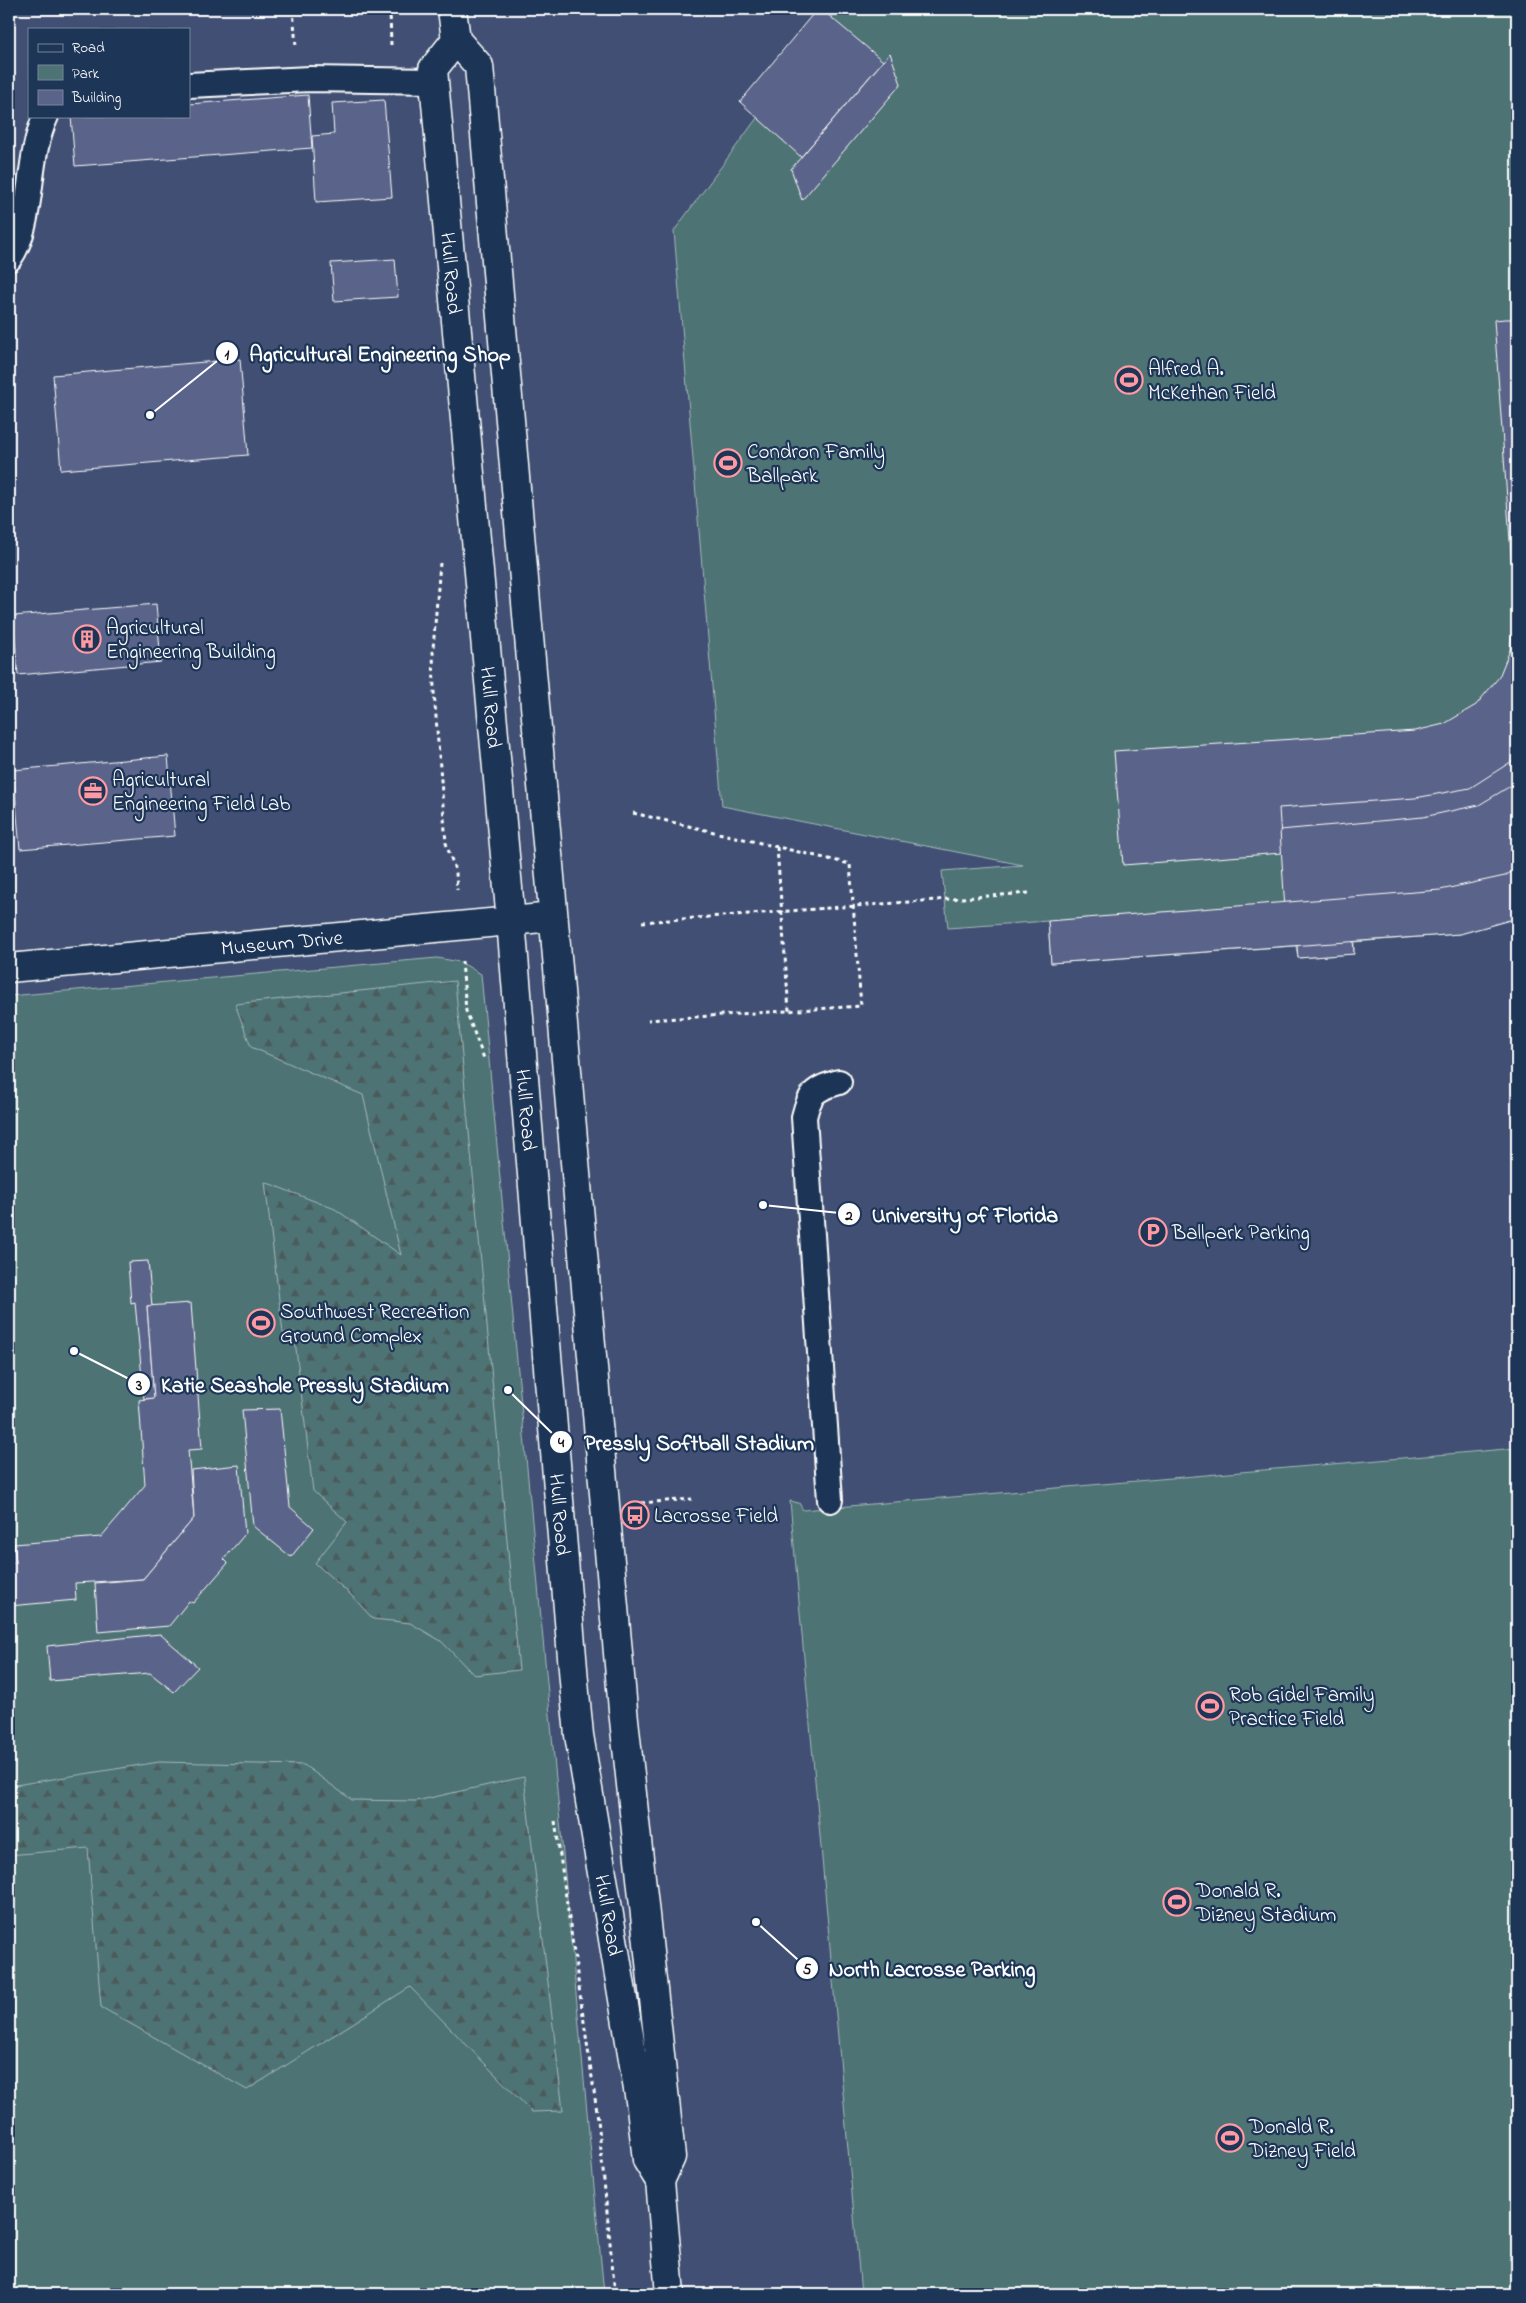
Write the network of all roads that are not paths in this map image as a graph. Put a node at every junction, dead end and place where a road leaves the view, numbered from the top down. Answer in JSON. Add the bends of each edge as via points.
{"nodes":[{"id":1,"x":452,"y":9,"type":"edge"},
{"id":2,"x":456,"y":40,"type":"junction"},
{"id":3,"x":434,"y":81,"type":"junction"},
{"id":4,"x":190,"y":85,"type":"edge"},
{"id":5,"x":45,"y":118,"type":"edge"},
{"id":6,"x":9,"y":260,"type":"edge"},
{"id":7,"x":553,"y":917,"type":"junction"},
{"id":8,"x":511,"y":921,"type":"junction"},
{"id":9,"x":9,"y":968,"type":"edge"},
{"id":10,"x":839,"y":1082,"type":"dead end"},
{"id":11,"x":830,"y":1500,"type":"dead end"},
{"id":12,"x":660,"y":2181,"type":"junction"},
{"id":13,"x":670,"y":2294,"type":"edge"}],
"edges":[{"from":1,"to":2,"type":"street"},
{"from":2,"to":3,"type":"street","name":"Hull Road","via":[[434,68]]},
{"from":2,"to":7,"type":"street","name":"Hull Road","via":[[479,66]]},
{"from":3,"to":4,"type":"lane","via":[[310,79]]},
{"from":3,"to":8,"type":"street","name":"Hull Road"},
{"from":5,"to":6,"type":"lane","via":[[31,167],[22,233]]},
{"from":7,"to":8,"type":"street","name":"Museum Drive"},
{"from":7,"to":12,"type":"street","name":"Hull Road","via":[[623,1710],[671,2157]]},
{"from":8,"to":9,"type":"street","name":"Museum Drive"},
{"from":8,"to":12,"type":"street","name":"Hull Road","via":[[579,1735],[642,2107],[648,2160]]},
{"from":10,"to":11,"type":"lane","via":[[818,1088],[808,1100],[804,1116]]},
{"from":12,"to":13,"type":"street","name":"Hull Road"}]}
